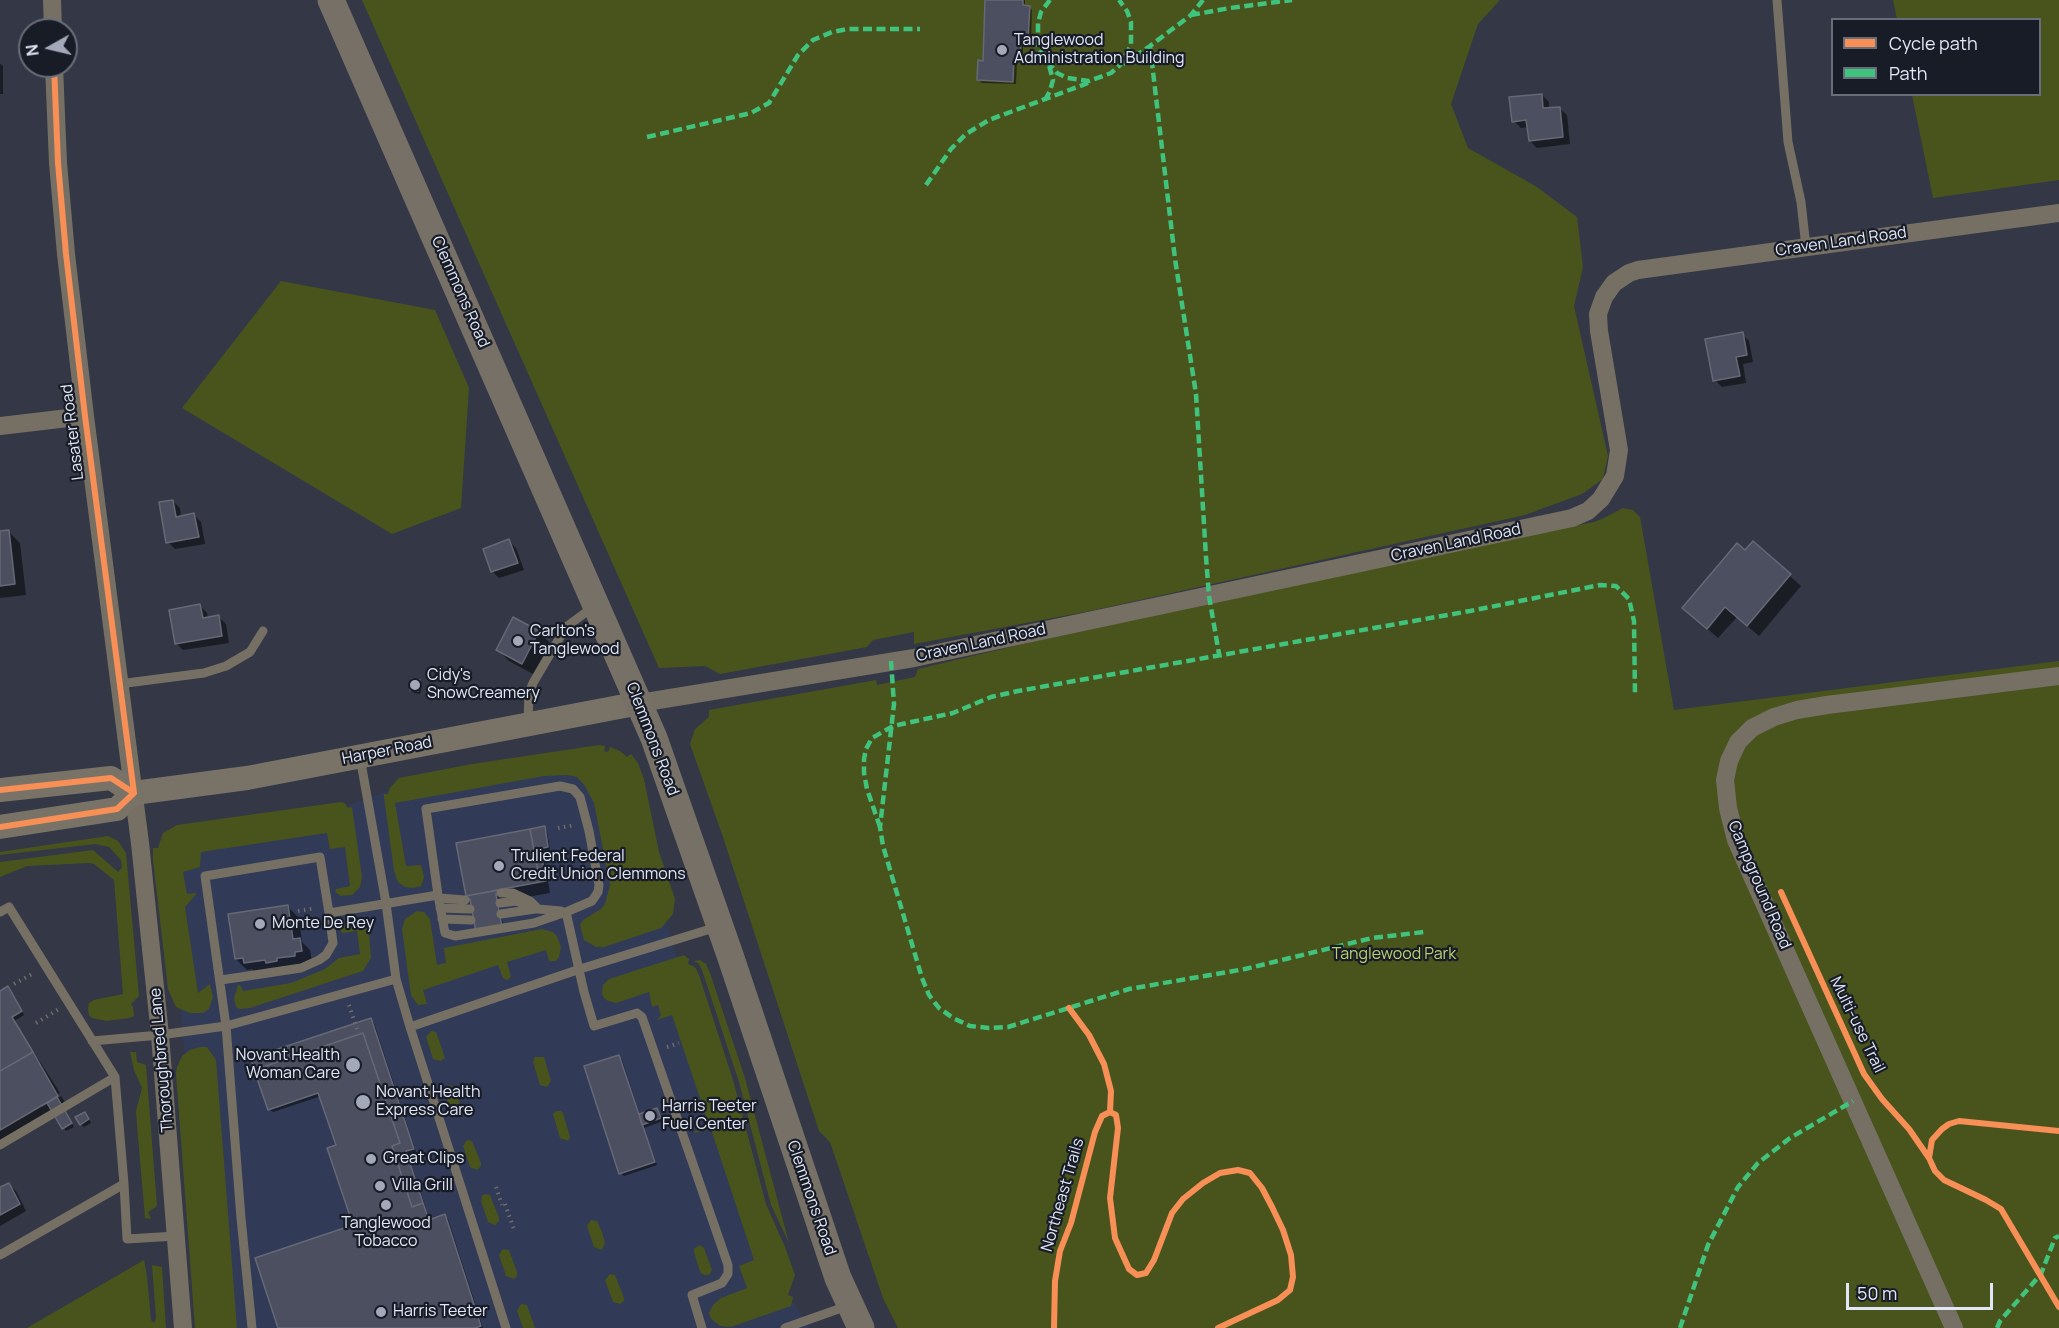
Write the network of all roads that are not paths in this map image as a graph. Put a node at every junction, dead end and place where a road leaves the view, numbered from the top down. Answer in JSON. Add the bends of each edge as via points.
{"nodes":[{"id":1,"x":52,"y":0,"type":"edge"},
{"id":2,"x":331,"y":0,"type":"edge"},
{"id":3,"x":1777,"y":0,"type":"edge"},
{"id":4,"x":53,"y":18,"type":"edge"},
{"id":5,"x":55,"y":78,"type":"edge"},
{"id":6,"x":2059,"y":213,"type":"edge"},
{"id":7,"x":1806,"y":247,"type":"junction"},
{"id":8,"x":85,"y":416,"type":"junction"},
{"id":9,"x":0,"y":426,"type":"edge"},
{"id":10,"x":595,"y":606,"type":"junction"},
{"id":11,"x":263,"y":631,"type":"dead end"},
{"id":12,"x":2059,"y":676,"type":"edge"},
{"id":13,"x":119,"y":684,"type":"junction"},
{"id":14,"x":640,"y":703,"type":"junction"},
{"id":15,"x":528,"y":725,"type":"junction"},
{"id":16,"x":360,"y":757,"type":"junction"},
{"id":17,"x":0,"y":790,"type":"edge"},
{"id":18,"x":134,"y":793,"type":"junction"},
{"id":19,"x":0,"y":827,"type":"edge"},
{"id":20,"x":438,"y":897,"type":"junction"},
{"id":21,"x":500,"y":898,"type":"dead end"},
{"id":22,"x":465,"y":900,"type":"dead end"},
{"id":23,"x":386,"y":903,"type":"junction"},
{"id":24,"x":440,"y":908,"type":"junction"},
{"id":25,"x":470,"y":909,"type":"dead end"},
{"id":26,"x":538,"y":909,"type":"junction"},
{"id":27,"x":0,"y":912,"type":"edge"},
{"id":28,"x":566,"y":912,"type":"junction"},
{"id":29,"x":329,"y":913,"type":"junction"},
{"id":30,"x":501,"y":914,"type":"dead end"},
{"id":31,"x":442,"y":919,"type":"junction"},
{"id":32,"x":471,"y":920,"type":"dead end"},
{"id":33,"x":720,"y":927,"type":"junction"},
{"id":34,"x":580,"y":969,"type":"junction"},
{"id":35,"x":396,"y":979,"type":"junction"},
{"id":36,"x":221,"y":980,"type":"junction"},
{"id":37,"x":226,"y":1026,"type":"junction"},
{"id":38,"x":410,"y":1027,"type":"junction"},
{"id":39,"x":160,"y":1035,"type":"junction"},
{"id":40,"x":92,"y":1041,"type":"junction"},
{"id":41,"x":114,"y":1077,"type":"junction"},
{"id":42,"x":0,"y":1145,"type":"edge"},
{"id":43,"x":124,"y":1184,"type":"junction"},
{"id":44,"x":176,"y":1236,"type":"junction"},
{"id":45,"x":0,"y":1255,"type":"edge"},
{"id":46,"x":855,"y":1316,"type":"edge"},
{"id":47,"x":183,"y":1328,"type":"edge"},
{"id":48,"x":252,"y":1328,"type":"edge"},
{"id":49,"x":506,"y":1328,"type":"edge"},
{"id":50,"x":702,"y":1328,"type":"edge"},
{"id":51,"x":785,"y":1328,"type":"edge"},
{"id":52,"x":1954,"y":1328,"type":"edge"}],
"edges":[{"from":1,"to":4,"type":"street"},
{"from":2,"to":10,"type":"main road","name":"Clemmons Road"},
{"from":3,"to":7,"type":"lane","via":[[1788,142]]},
{"from":5,"to":8,"type":"street","name":"Lasater Road","via":[[59,175]]},
{"from":6,"to":7,"type":"street","name":"Craven Land Road"},
{"from":7,"to":14,"type":"street","name":"Craven Land Road","via":[[1638,270],[1614,283],[1598,314],[1619,459],[1615,476],[1601,499],[1572,518],[914,657]]},
{"from":8,"to":9,"type":"street"},
{"from":8,"to":13,"type":"street","name":"Lasater Road"},
{"from":10,"to":14,"type":"main road","name":"Clemmons Road"},
{"from":10,"to":15,"type":"lane","via":[[566,627],[533,683]]},
{"from":11,"to":13,"type":"lane","via":[[250,652],[226,666],[204,673]]},
{"from":12,"to":52,"type":"street","name":"Campground Road","via":[[1827,705],[1774,717],[1752,728],[1738,742],[1725,780],[1728,808],[1741,850]]},
{"from":13,"to":18,"type":"street","name":"Lasater Road"},
{"from":14,"to":15,"type":"main road","name":"Harper Road"},
{"from":14,"to":33,"type":"main road","name":"Clemmons Road"},
{"from":15,"to":16,"type":"main road","name":"Harper Road"},
{"from":16,"to":18,"type":"main road","name":"Harper Road"},
{"from":16,"to":23,"type":"lane"},
{"from":17,"to":18,"type":"main road","via":[[111,778]]},
{"from":18,"to":19,"type":"main road","name":"Harper Road","via":[[117,809]]},
{"from":18,"to":39,"type":"street","name":"Thoroughbred Lane"},
{"from":20,"to":22,"type":"lane"},
{"from":20,"to":23,"type":"lane"},
{"from":20,"to":24,"type":"lane"},
{"from":20,"to":28,"type":"lane","via":[[426,809],[560,786],[576,792],[583,805],[599,885],[592,901]]},
{"from":21,"to":26,"type":"lane","via":[[513,893]]},
{"from":23,"to":29,"type":"lane"},
{"from":23,"to":35,"type":"lane"},
{"from":24,"to":25,"type":"lane"},
{"from":24,"to":31,"type":"lane"},
{"from":26,"to":28,"type":"lane"},
{"from":26,"to":30,"type":"lane"},
{"from":27,"to":40,"type":"lane","via":[[9,907]]},
{"from":28,"to":31,"type":"lane","via":[[534,923],[455,936],[444,933]]},
{"from":28,"to":34,"type":"lane"},
{"from":29,"to":36,"type":"lane","via":[[333,943],[319,960],[301,968]]},
{"from":29,"to":36,"type":"lane","via":[[320,857],[205,876]]},
{"from":31,"to":32,"type":"lane"},
{"from":33,"to":34,"type":"lane"},
{"from":33,"to":46,"type":"main road","name":"Clemmons Road","via":[[808,1194]]},
{"from":34,"to":38,"type":"lane"},
{"from":34,"to":50,"type":"lane","via":[[594,1026],[637,1013],[642,1017],[728,1265],[722,1283],[692,1295]]},
{"from":35,"to":37,"type":"lane"},
{"from":35,"to":38,"type":"lane"},
{"from":36,"to":37,"type":"lane"},
{"from":37,"to":39,"type":"lane"},
{"from":37,"to":48,"type":"lane"},
{"from":38,"to":49,"type":"lane"},
{"from":39,"to":40,"type":"lane"},
{"from":39,"to":44,"type":"street","name":"Thoroughbred Lane"},
{"from":40,"to":41,"type":"lane"},
{"from":41,"to":42,"type":"lane"},
{"from":41,"to":43,"type":"lane"},
{"from":43,"to":44,"type":"lane","via":[[127,1239]]},
{"from":43,"to":45,"type":"lane"},
{"from":44,"to":47,"type":"street","name":"Thoroughbred Lane"},
{"from":46,"to":51,"type":"lane"}]}
